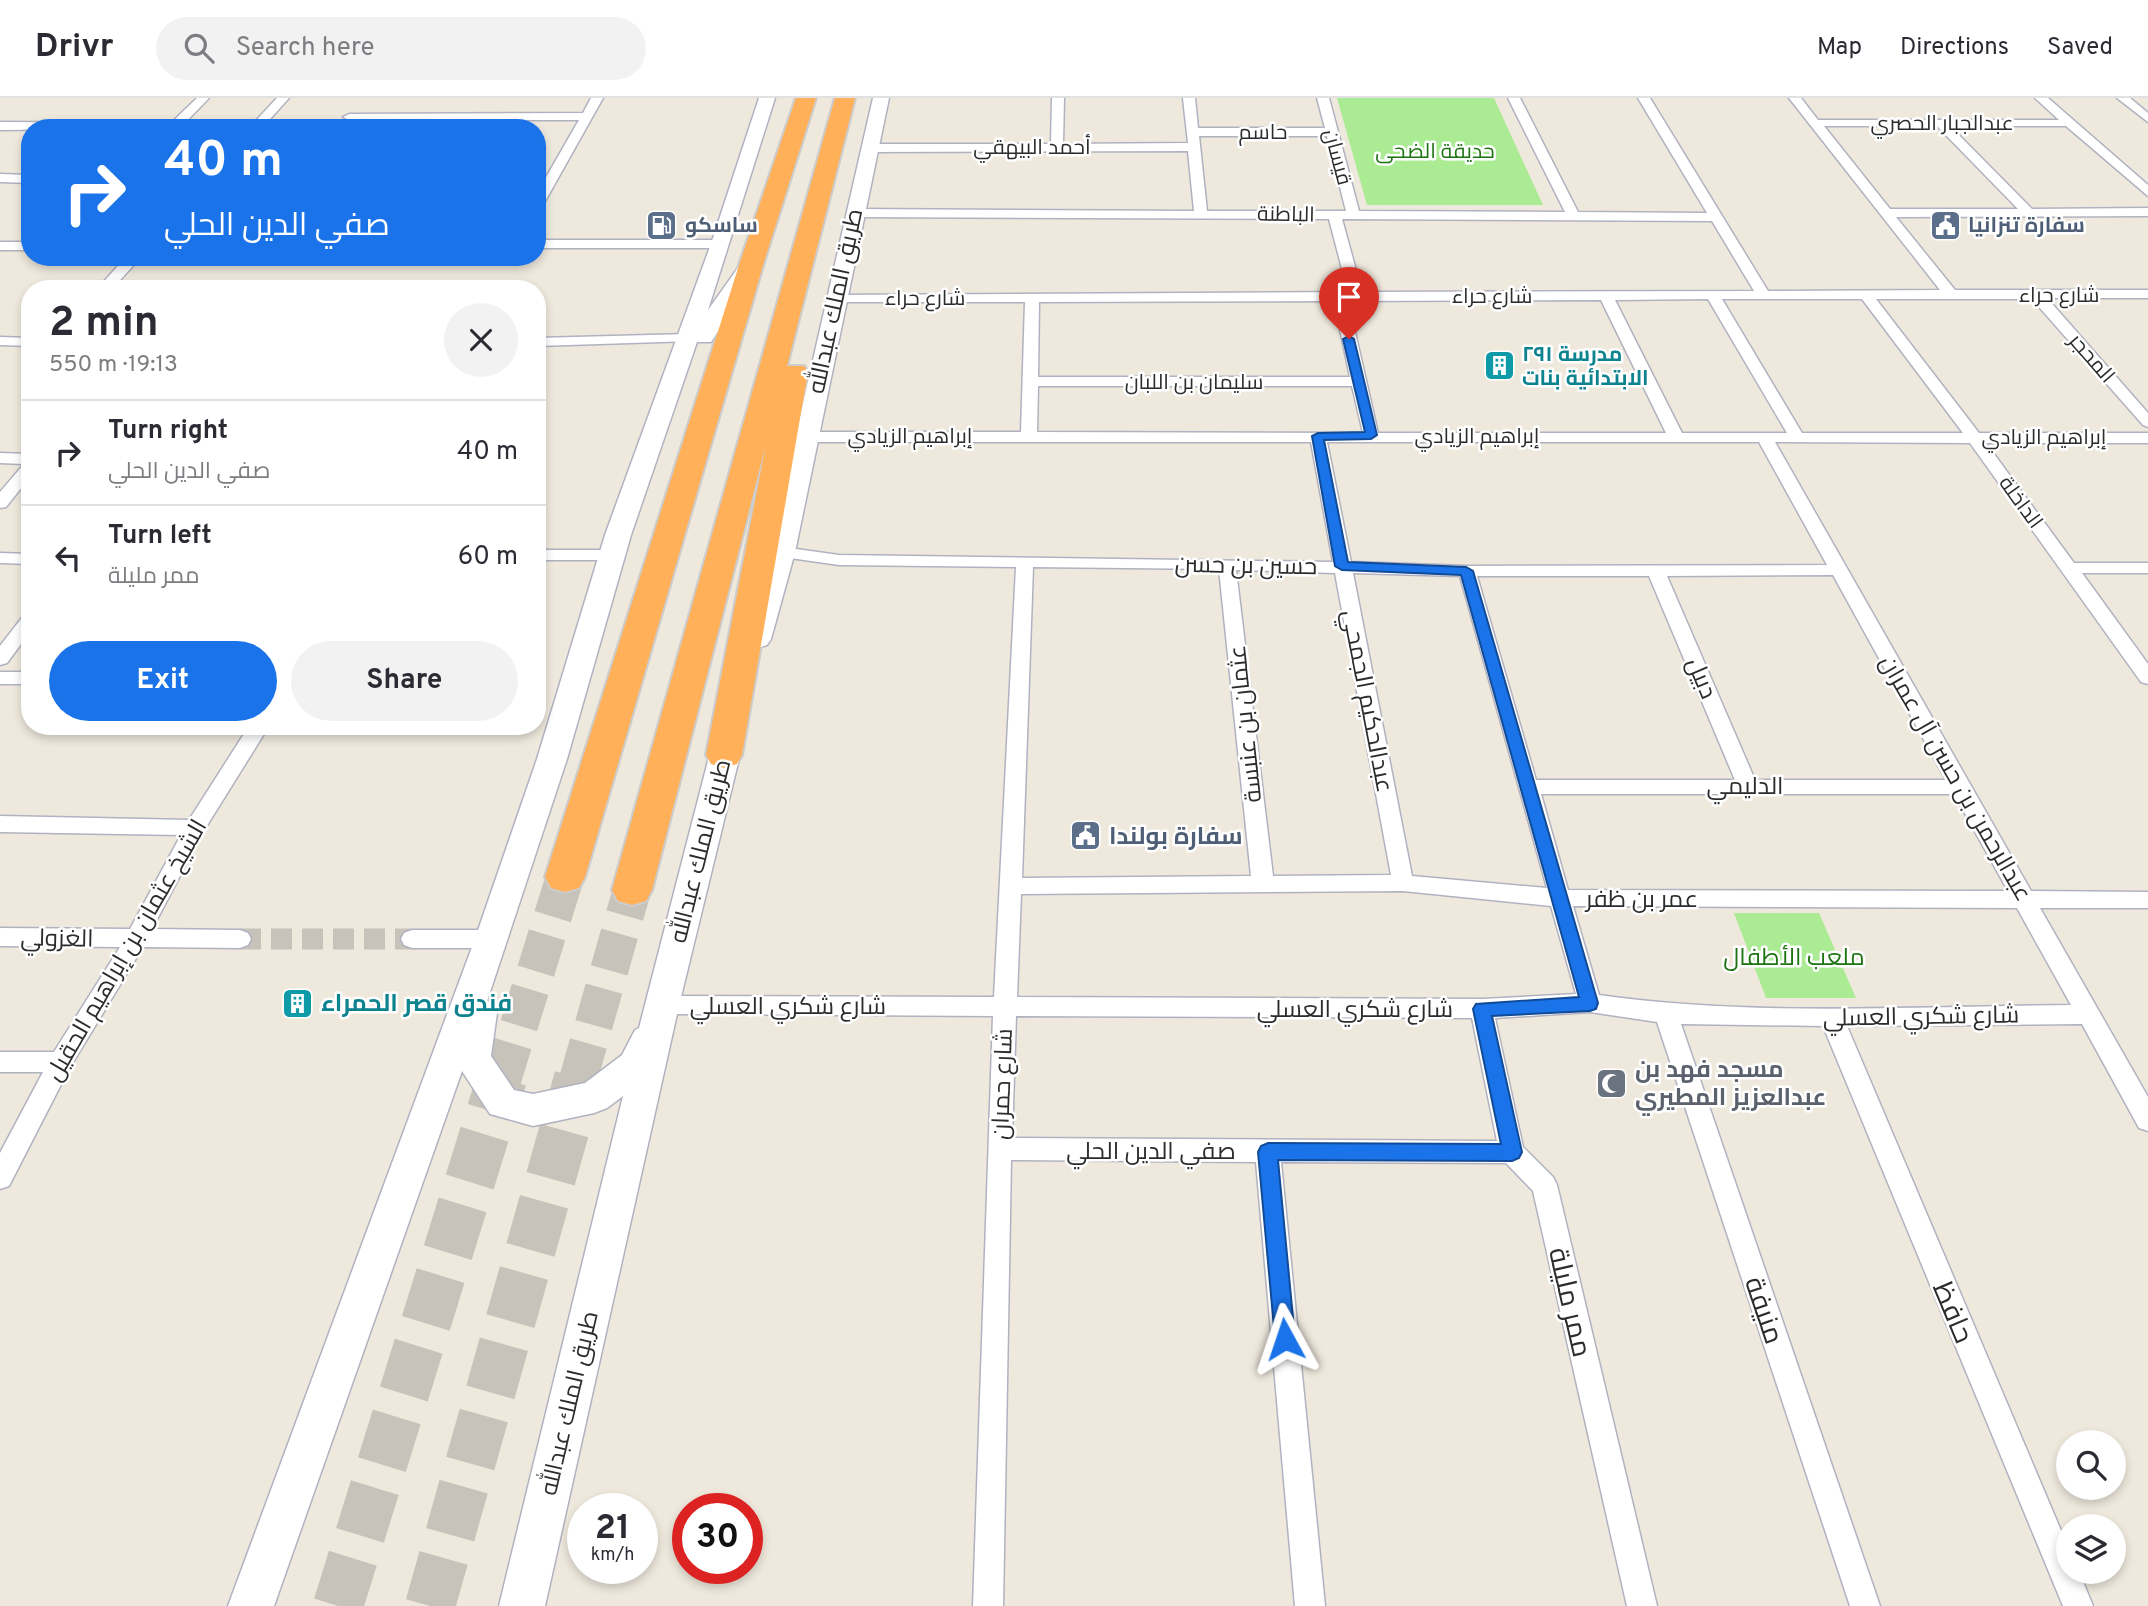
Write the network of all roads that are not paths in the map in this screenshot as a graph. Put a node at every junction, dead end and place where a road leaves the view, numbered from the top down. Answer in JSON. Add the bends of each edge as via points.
{"nodes":[{"id":1,"x":203,"y":98,"type":"edge"},
{"id":2,"x":283,"y":98,"type":"edge"},
{"id":3,"x":597,"y":98,"type":"edge"},
{"id":4,"x":767,"y":98,"type":"edge"},
{"id":5,"x":806,"y":98,"type":"edge"},
{"id":6,"x":845,"y":98,"type":"edge"},
{"id":7,"x":881,"y":98,"type":"edge"},
{"id":8,"x":1058,"y":98,"type":"edge"},
{"id":9,"x":1189,"y":98,"type":"edge"},
{"id":10,"x":1323,"y":98,"type":"edge"},
{"id":11,"x":1514,"y":98,"type":"edge"},
{"id":12,"x":1644,"y":98,"type":"edge"},
{"id":13,"x":1795,"y":98,"type":"edge"},
{"id":14,"x":2041,"y":98,"type":"edge"},
{"id":15,"x":2123,"y":98,"type":"edge"},
{"id":16,"x":358,"y":107,"type":"dead end"},
{"id":17,"x":587,"y":116,"type":"junction"},
{"id":18,"x":349,"y":117,"type":"joint"},
{"id":19,"x":181,"y":119,"type":"edge"},
{"id":20,"x":263,"y":119,"type":"edge"},
{"id":21,"x":392,"y":119,"type":"edge"},
{"id":22,"x":522,"y":119,"type":"edge"},
{"id":23,"x":2148,"y":119,"type":"edge"},
{"id":24,"x":1815,"y":123,"type":"junction"},
{"id":25,"x":1940,"y":123,"type":"junction"},
{"id":26,"x":2070,"y":123,"type":"junction"},
{"id":27,"x":0,"y":126,"type":"edge"},
{"id":28,"x":21,"y":126,"type":"edge"},
{"id":29,"x":1193,"y":132,"type":"junction"},
{"id":30,"x":1332,"y":132,"type":"junction"},
{"id":31,"x":1057,"y":147,"type":"junction"},
{"id":32,"x":1195,"y":147,"type":"junction"},
{"id":33,"x":870,"y":148,"type":"junction"},
{"id":34,"x":0,"y":178,"type":"edge"},
{"id":35,"x":21,"y":179,"type":"edge"},
{"id":36,"x":546,"y":189,"type":"edge"},
{"id":37,"x":2148,"y":192,"type":"edge"},
{"id":38,"x":2028,"y":212,"type":"junction"},
{"id":39,"x":2148,"y":212,"type":"edge"},
{"id":40,"x":853,"y":213,"type":"junction"},
{"id":41,"x":1201,"y":213,"type":"junction"},
{"id":42,"x":1886,"y":213,"type":"junction"},
{"id":43,"x":1334,"y":215,"type":"junction"},
{"id":44,"x":1354,"y":216,"type":"junction"},
{"id":45,"x":1573,"y":216,"type":"junction"},
{"id":46,"x":1718,"y":216,"type":"junction"},
{"id":47,"x":810,"y":223,"type":"junction"},
{"id":48,"x":546,"y":244,"type":"edge"},
{"id":49,"x":721,"y":244,"type":"junction"},
{"id":50,"x":0,"y":246,"type":"edge"},
{"id":51,"x":21,"y":246,"type":"edge"},
{"id":52,"x":752,"y":262,"type":"junction"},
{"id":53,"x":126,"y":266,"type":"edge"},
{"id":54,"x":112,"y":280,"type":"edge"},
{"id":55,"x":1867,"y":295,"type":"junction"},
{"id":56,"x":1951,"y":295,"type":"junction"},
{"id":57,"x":2036,"y":295,"type":"junction"},
{"id":58,"x":2148,"y":295,"type":"edge"},
{"id":59,"x":1606,"y":296,"type":"junction"},
{"id":60,"x":1713,"y":296,"type":"junction"},
{"id":61,"x":1764,"y":296,"type":"junction"},
{"id":62,"x":1339,"y":297,"type":"junction"},
{"id":63,"x":1356,"y":297,"type":"junction"},
{"id":64,"x":835,"y":298,"type":"junction"},
{"id":65,"x":1032,"y":298,"type":"junction"},
{"id":66,"x":688,"y":338,"type":"junction"},
{"id":67,"x":0,"y":341,"type":"edge"},
{"id":68,"x":21,"y":342,"type":"edge"},
{"id":69,"x":546,"y":342,"type":"edge"},
{"id":70,"x":1030,"y":382,"type":"junction"},
{"id":71,"x":1357,"y":382,"type":"junction"},
{"id":72,"x":2148,"y":422,"type":"edge"},
{"id":73,"x":1371,"y":435,"type":"junction"},
{"id":74,"x":1029,"y":436,"type":"junction"},
{"id":75,"x":1318,"y":436,"type":"junction"},
{"id":76,"x":805,"y":437,"type":"junction"},
{"id":77,"x":1676,"y":437,"type":"junction"},
{"id":78,"x":1764,"y":437,"type":"junction"},
{"id":79,"x":1797,"y":437,"type":"junction"},
{"id":80,"x":1973,"y":437,"type":"junction"},
{"id":81,"x":2148,"y":438,"type":"edge"},
{"id":82,"x":0,"y":458,"type":"edge"},
{"id":83,"x":21,"y":458,"type":"edge"},
{"id":84,"x":21,"y":477,"type":"edge"},
{"id":85,"x":0,"y":503,"type":"edge"},
{"id":86,"x":782,"y":552,"type":"junction"},
{"id":87,"x":546,"y":555,"type":"edge"},
{"id":88,"x":611,"y":555,"type":"junction"},
{"id":89,"x":0,"y":558,"type":"edge"},
{"id":90,"x":21,"y":559,"type":"edge"},
{"id":91,"x":1025,"y":563,"type":"junction"},
{"id":92,"x":1227,"y":564,"type":"junction"},
{"id":93,"x":1342,"y":566,"type":"junction"},
{"id":94,"x":2069,"y":568,"type":"junction"},
{"id":95,"x":2148,"y":568,"type":"edge"},
{"id":96,"x":1837,"y":570,"type":"junction"},
{"id":97,"x":1466,"y":571,"type":"junction"},
{"id":98,"x":1656,"y":571,"type":"junction"},
{"id":99,"x":21,"y":631,"type":"edge"},
{"id":100,"x":0,"y":659,"type":"edge"},
{"id":101,"x":0,"y":678,"type":"edge"},
{"id":102,"x":21,"y":678,"type":"edge"},
{"id":103,"x":2148,"y":678,"type":"edge"},
{"id":104,"x":253,"y":735,"type":"edge"},
{"id":105,"x":724,"y":755,"type":"junction"},
{"id":106,"x":552,"y":760,"type":"junction"},
{"id":107,"x":1748,"y":786,"type":"junction"},
{"id":108,"x":1528,"y":787,"type":"junction"},
{"id":109,"x":1961,"y":787,"type":"junction"},
{"id":110,"x":0,"y":824,"type":"edge"},
{"id":111,"x":195,"y":828,"type":"junction"},
{"id":112,"x":565,"y":877,"type":"tunnel mouth"},
{"id":113,"x":1403,"y":883,"type":"junction"},
{"id":114,"x":1263,"y":885,"type":"junction"},
{"id":115,"x":1010,"y":886,"type":"junction"},
{"id":116,"x":632,"y":890,"type":"tunnel mouth"},
{"id":117,"x":1560,"y":898,"type":"junction"},
{"id":118,"x":2148,"y":900,"type":"edge"},
{"id":119,"x":2027,"y":902,"type":"junction"},
{"id":120,"x":0,"y":937,"type":"edge"},
{"id":121,"x":136,"y":939,"type":"junction"},
{"id":122,"x":240,"y":939,"type":"tunnel mouth"},
{"id":123,"x":412,"y":939,"type":"tunnel mouth"},
{"id":124,"x":492,"y":939,"type":"junction"},
{"id":125,"x":1590,"y":1003,"type":"junction"},
{"id":126,"x":662,"y":1005,"type":"junction"},
{"id":127,"x":1005,"y":1007,"type":"junction"},
{"id":128,"x":1482,"y":1009,"type":"junction"},
{"id":129,"x":1666,"y":1014,"type":"junction"},
{"id":130,"x":2089,"y":1014,"type":"junction"},
{"id":131,"x":1831,"y":1017,"type":"junction"},
{"id":132,"x":0,"y":1062,"type":"edge"},
{"id":133,"x":61,"y":1062,"type":"junction"},
{"id":134,"x":2148,"y":1120,"type":"edge"},
{"id":135,"x":999,"y":1149,"type":"junction"},
{"id":136,"x":1268,"y":1152,"type":"junction"},
{"id":137,"x":1512,"y":1152,"type":"junction"},
{"id":138,"x":0,"y":1178,"type":"edge"},
{"id":139,"x":251,"y":1606,"type":"edge"},
{"id":140,"x":522,"y":1606,"type":"edge"},
{"id":141,"x":988,"y":1606,"type":"edge"},
{"id":142,"x":1310,"y":1606,"type":"edge"},
{"id":143,"x":1642,"y":1606,"type":"edge"},
{"id":144,"x":1864,"y":1606,"type":"edge"},
{"id":145,"x":2078,"y":1606,"type":"edge"}],
"edges":[{"from":1,"to":19,"type":"street"},
{"from":2,"to":20,"type":"street"},
{"from":3,"to":17,"type":"street"},
{"from":4,"to":49,"type":"main road"},
{"from":5,"to":52,"type":"highway"},
{"from":6,"to":47,"type":"highway","name":"طريق الملك عبدالله"},
{"from":7,"to":33,"type":"main road","name":"طريق الملك عبدالله"},
{"from":8,"to":31,"type":"street"},
{"from":9,"to":29,"type":"street"},
{"from":10,"to":30,"type":"street","name":"قيسان"},
{"from":11,"to":45,"type":"street"},
{"from":12,"to":46,"type":"street"},
{"from":13,"to":24,"type":"street"},
{"from":14,"to":26,"type":"street"},
{"from":15,"to":23,"type":"street"},
{"from":16,"to":18,"type":"street"},
{"from":17,"to":22,"type":"street"},
{"from":17,"to":36,"type":"street"},
{"from":18,"to":21,"type":"street"},
{"from":24,"to":25,"type":"street","name":"عبدالجبار الحصري"},
{"from":24,"to":42,"type":"street"},
{"from":25,"to":26,"type":"street","name":"عبدالجبار الحصري"},
{"from":25,"to":38,"type":"street"},
{"from":26,"to":37,"type":"street"},
{"from":27,"to":28,"type":"street"},
{"from":29,"to":30,"type":"street","name":"حاسم"},
{"from":29,"to":32,"type":"street"},
{"from":30,"to":44,"type":"street","name":"قيسان"},
{"from":31,"to":32,"type":"street","name":"أحمد البيهقي"},
{"from":31,"to":33,"type":"street","name":"أحمد البيهقي"},
{"from":32,"to":41,"type":"street"},
{"from":33,"to":40,"type":"main road","name":"طريق الملك عبدالله"},
{"from":34,"to":35,"type":"street"},
{"from":38,"to":39,"type":"street"},
{"from":38,"to":42,"type":"street"},
{"from":40,"to":41,"type":"street","name":"الباطنة"},
{"from":40,"to":64,"type":"main road","name":"طريق الملك عبدالله"},
{"from":41,"to":43,"type":"street","name":"الباطنة"},
{"from":42,"to":56,"type":"street"},
{"from":43,"to":44,"type":"street","name":"الباطنة"},
{"from":43,"to":63,"type":"street"},
{"from":44,"to":45,"type":"street","name":"الباطنة"},
{"from":45,"to":46,"type":"street","name":"الباطنة"},
{"from":46,"to":61,"type":"street"},
{"from":47,"to":105,"type":"highway","via":[[808,295]]},
{"from":47,"to":116,"type":"highway","name":"طريق الملك عبدالله"},
{"from":48,"to":49,"type":"street"},
{"from":49,"to":66,"type":"main road"},
{"from":50,"to":51,"type":"street"},
{"from":52,"to":106,"type":"main road","via":[[707,327]]},
{"from":52,"to":112,"type":"highway"},
{"from":53,"to":54,"type":"street"},
{"from":55,"to":56,"type":"street","name":"شارع حراء"},
{"from":55,"to":61,"type":"street","name":"شارع حراء"},
{"from":55,"to":80,"type":"street","name":"الداخلة"},
{"from":56,"to":57,"type":"street","name":"شارع حراء"},
{"from":57,"to":58,"type":"street","name":"شارع حراء"},
{"from":57,"to":72,"type":"street","name":"المحجر"},
{"from":59,"to":60,"type":"street","name":"شارع حراء"},
{"from":59,"to":63,"type":"street","name":"شارع حراء"},
{"from":59,"to":77,"type":"street"},
{"from":60,"to":61,"type":"street","name":"شارع حراء"},
{"from":60,"to":79,"type":"street"},
{"from":62,"to":63,"type":"street","name":"شارع حراء"},
{"from":62,"to":65,"type":"street","name":"شارع حراء"},
{"from":62,"to":71,"type":"street"},
{"from":64,"to":65,"type":"street","name":"شارع حراء"},
{"from":64,"to":76,"type":"main road","name":"طريق الملك عبدالله"},
{"from":65,"to":70,"type":"street"},
{"from":66,"to":69,"type":"street"},
{"from":66,"to":88,"type":"main road"},
{"from":67,"to":68,"type":"street"},
{"from":70,"to":71,"type":"street","name":"سليمان بن اللبان"},
{"from":70,"to":74,"type":"street"},
{"from":71,"to":73,"type":"street"},
{"from":73,"to":75,"type":"street","name":"إبراهيم الزيادي"},
{"from":73,"to":77,"type":"street","name":"إبراهيم الزيادي"},
{"from":74,"to":75,"type":"street","name":"إبراهيم الزيادي"},
{"from":74,"to":76,"type":"street","name":"إبراهيم الزيادي"},
{"from":75,"to":93,"type":"street","name":"عبدالحكيم الجمحي"},
{"from":76,"to":86,"type":"main road","name":"طريق الملك عبدالله"},
{"from":77,"to":78,"type":"street","name":"إبراهيم الزيادي"},
{"from":78,"to":79,"type":"street","name":"إبراهيم الزيادي"},
{"from":78,"to":96,"type":"street","name":"عبدالرحمن بن حسن آل عمران"},
{"from":79,"to":80,"type":"street","name":"إبراهيم الزيادي"},
{"from":80,"to":81,"type":"street","name":"إبراهيم الزيادي"},
{"from":80,"to":94,"type":"street","name":"الداخلة"},
{"from":82,"to":83,"type":"street"},
{"from":84,"to":85,"type":"street"},
{"from":86,"to":91,"type":"street","name":"حسين بن حسن","via":[[839,560]]},
{"from":86,"to":105,"type":"main road","name":"طريق الملك عبدالله"},
{"from":87,"to":88,"type":"street"},
{"from":88,"to":106,"type":"main road"},
{"from":89,"to":90,"type":"street"},
{"from":91,"to":92,"type":"street","name":"حسين بن حسن"},
{"from":91,"to":115,"type":"street","name":"شارع حمران"},
{"from":92,"to":93,"type":"street","name":"حسين بن حسن"},
{"from":92,"to":114,"type":"street","name":"عثمان بن عنبسة"},
{"from":93,"to":97,"type":"street","name":"حسين بن حسن"},
{"from":93,"to":113,"type":"street","name":"عبدالحكيم الجمحي"},
{"from":94,"to":95,"type":"street"},
{"from":94,"to":103,"type":"street","name":"الداخلة"},
{"from":96,"to":98,"type":"street","name":"حسين بن حسن"},
{"from":96,"to":109,"type":"street","name":"عبدالرحمن بن حسن آل عمران"},
{"from":97,"to":98,"type":"street","name":"حسين بن حسن"},
{"from":97,"to":108,"type":"street"},
{"from":98,"to":107,"type":"street","name":"دبيل"},
{"from":99,"to":100,"type":"street"},
{"from":101,"to":102,"type":"street"},
{"from":104,"to":111,"type":"street","name":"الشيخ عثمان بن إبراهيم الحقيل"},
{"from":105,"to":126,"type":"main road","name":"طريق الملك عبدالله"},
{"from":106,"to":124,"type":"main road"},
{"from":107,"to":108,"type":"street","name":"الدليمي"},
{"from":107,"to":109,"type":"street","name":"الدليمي"},
{"from":108,"to":117,"type":"street"},
{"from":109,"to":119,"type":"street","name":"عبدالرحمن بن حسن آل عمران"},
{"from":110,"to":111,"type":"street"},
{"from":111,"to":121,"type":"street","name":"الشيخ عثمان بن إبراهيم الحقيل"},
{"from":113,"to":114,"type":"street","name":"عمر بن ظفر"},
{"from":113,"to":117,"type":"street","name":"عمر بن ظفر"},
{"from":114,"to":115,"type":"street","name":"عمر بن ظفر"},
{"from":115,"to":127,"type":"street","name":"شارع حمران"},
{"from":117,"to":119,"type":"street","name":"عمر بن ظفر"},
{"from":117,"to":125,"type":"street"},
{"from":118,"to":119,"type":"street","name":"عمر بن ظفر"},
{"from":119,"to":130,"type":"street","name":"عبدالرحمن بن حسن آل عمران"},
{"from":120,"to":121,"type":"street","name":"الغزولي"},
{"from":121,"to":122,"type":"street","name":"الغزولي"},
{"from":121,"to":133,"type":"street","name":"الشيخ عثمان بن إبراهيم الحقيل"},
{"from":123,"to":124,"type":"street"},
{"from":124,"to":126,"type":"main road","via":[[473,1058],[503,1103],[533,1110],[594,1097],[635,1066]]},
{"from":124,"to":139,"type":"main road"},
{"from":125,"to":128,"type":"street","name":"شارع شكري العسلي"},
{"from":125,"to":129,"type":"street","name":"شارع شكري العسلي"},
{"from":126,"to":127,"type":"street","name":"شارع شكري العسلي"},
{"from":126,"to":140,"type":"main road","name":"طريق الملك عبدالله"},
{"from":127,"to":128,"type":"street","name":"شارع شكري العسلي"},
{"from":127,"to":135,"type":"street","name":"شارع حمران"},
{"from":128,"to":137,"type":"street"},
{"from":129,"to":131,"type":"street","name":"شارع شكري العسلي"},
{"from":129,"to":144,"type":"street","name":"منيفة"},
{"from":130,"to":131,"type":"street","name":"شارع شكري العسلي"},
{"from":130,"to":134,"type":"street","name":"عبدالرحمن بن حسن آل عمران"},
{"from":131,"to":145,"type":"street","name":"حافظ"},
{"from":132,"to":133,"type":"street"},
{"from":133,"to":138,"type":"street","name":"الشيخ عثمان بن إبراهيم الحقيل"},
{"from":135,"to":136,"type":"street","name":"صفي الدين الحلي"},
{"from":135,"to":141,"type":"street","name":"شارع حمران"},
{"from":136,"to":137,"type":"street","name":"صفي الدين الحلي"},
{"from":136,"to":142,"type":"street"},
{"from":137,"to":143,"type":"street","name":"ممر مليلة","via":[[1544,1185]]}]}
